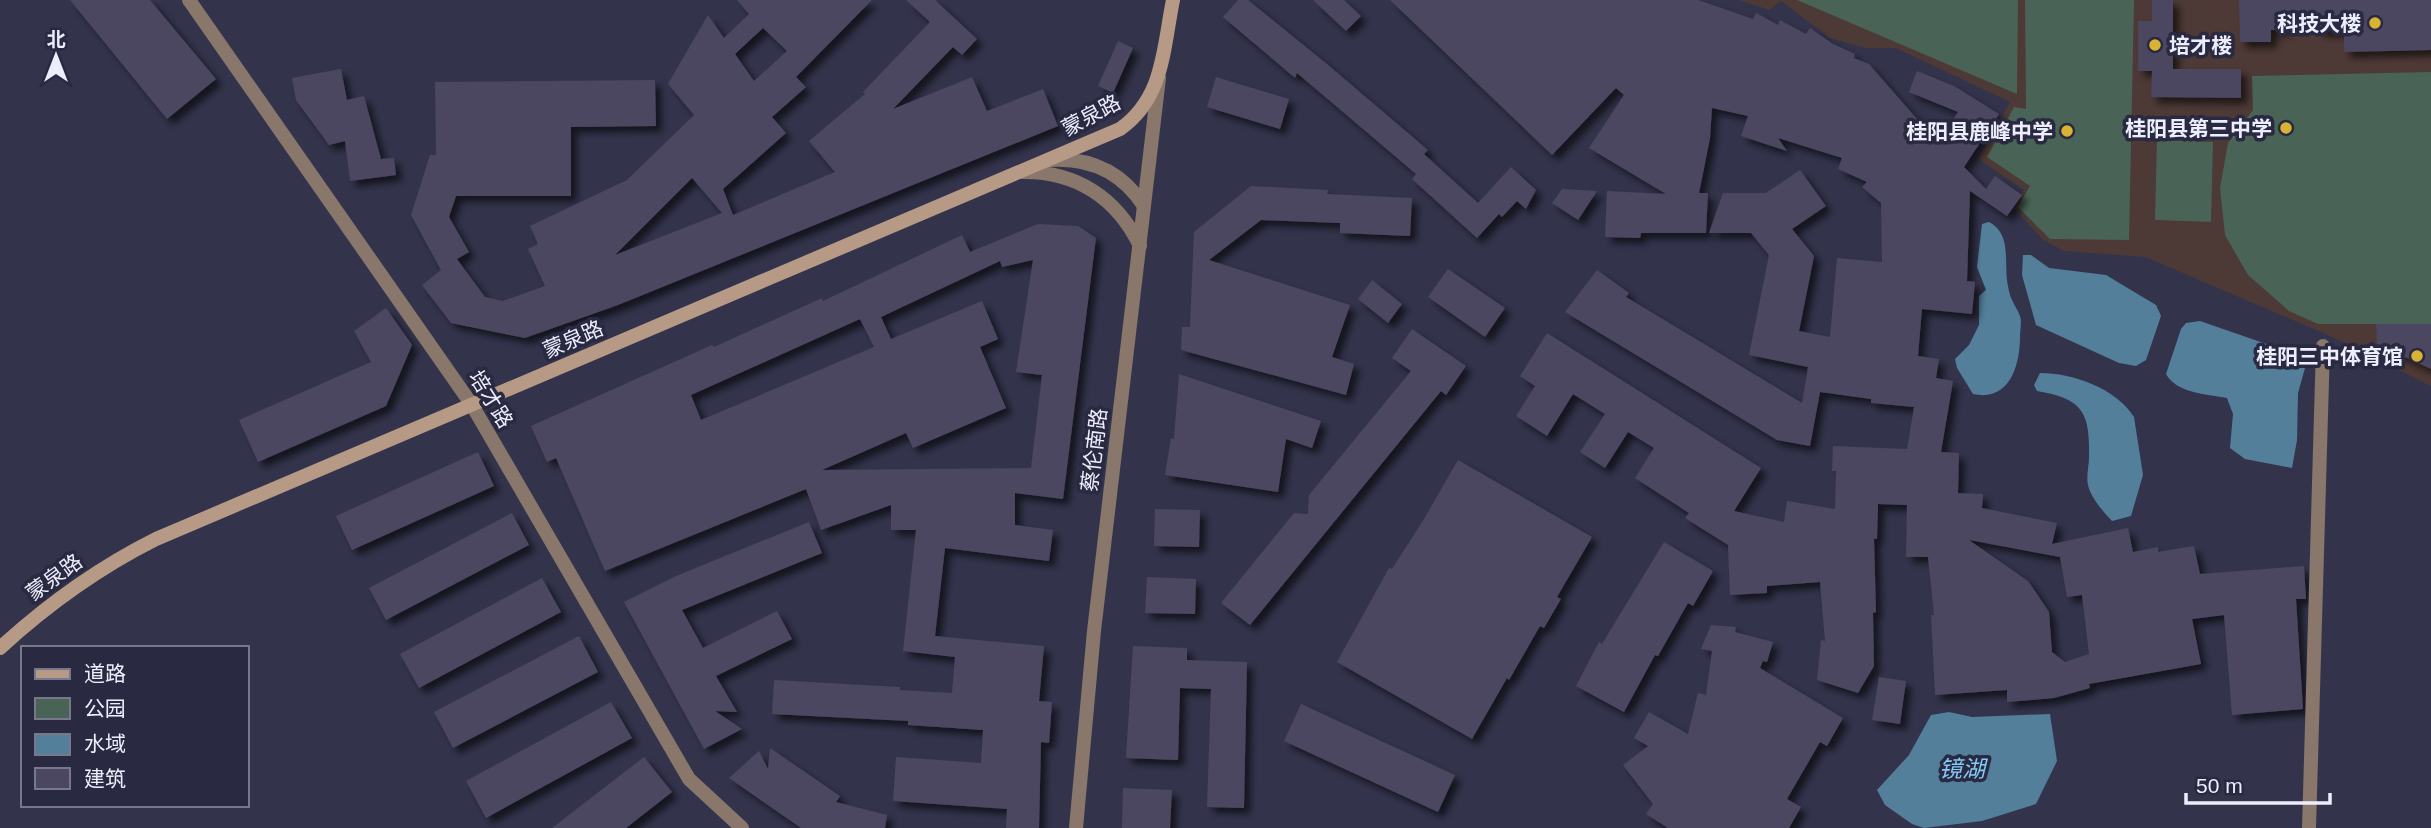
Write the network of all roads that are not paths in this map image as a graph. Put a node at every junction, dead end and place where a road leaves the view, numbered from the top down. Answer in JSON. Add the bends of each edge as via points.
{"nodes":[{"id":1,"x":189,"y":0,"type":"edge"},
{"id":2,"x":1166,"y":0,"type":"edge"},
{"id":3,"x":1173,"y":0,"type":"edge"},
{"id":4,"x":1159,"y":77,"type":"junction"},
{"id":5,"x":1049,"y":160,"type":"junction"},
{"id":6,"x":1022,"y":172,"type":"junction"},
{"id":7,"x":1144,"y":206,"type":"junction"},
{"id":8,"x":1139,"y":246,"type":"junction"},
{"id":9,"x":2323,"y":346,"type":"dead end"},
{"id":10,"x":471,"y":405,"type":"junction"},
{"id":11,"x":0,"y":648,"type":"edge"},
{"id":12,"x":742,"y":828,"type":"edge"},
{"id":13,"x":1076,"y":828,"type":"edge"},
{"id":14,"x":2309,"y":828,"type":"edge"}],
"edges":[{"from":1,"to":10,"type":"street","name":"培才路"},
{"from":2,"to":4,"type":"main road"},
{"from":3,"to":4,"type":"main road"},
{"from":4,"to":5,"type":"main road","name":"蒙泉路","via":[[1149,100],[1132,120],[1107,136]]},
{"from":4,"to":7,"type":"street","name":"蔡伦南路"},
{"from":5,"to":6,"type":"main road","name":"蒙泉路"},
{"from":5,"to":7,"type":"street","via":[[1077,160],[1105,169],[1127,185]]},
{"from":6,"to":8,"type":"street","via":[[1058,175],[1092,189],[1116,208]]},
{"from":6,"to":10,"type":"main road","name":"蒙泉路"},
{"from":7,"to":8,"type":"street","name":"蔡伦南路"},
{"from":8,"to":13,"type":"street","name":"蔡伦南路"},
{"from":9,"to":14,"type":"street"},
{"from":10,"to":11,"type":"main road","name":"蒙泉路","via":[[121,556],[57,599]]},
{"from":10,"to":12,"type":"street","name":"培才路","via":[[689,779]]}]}
